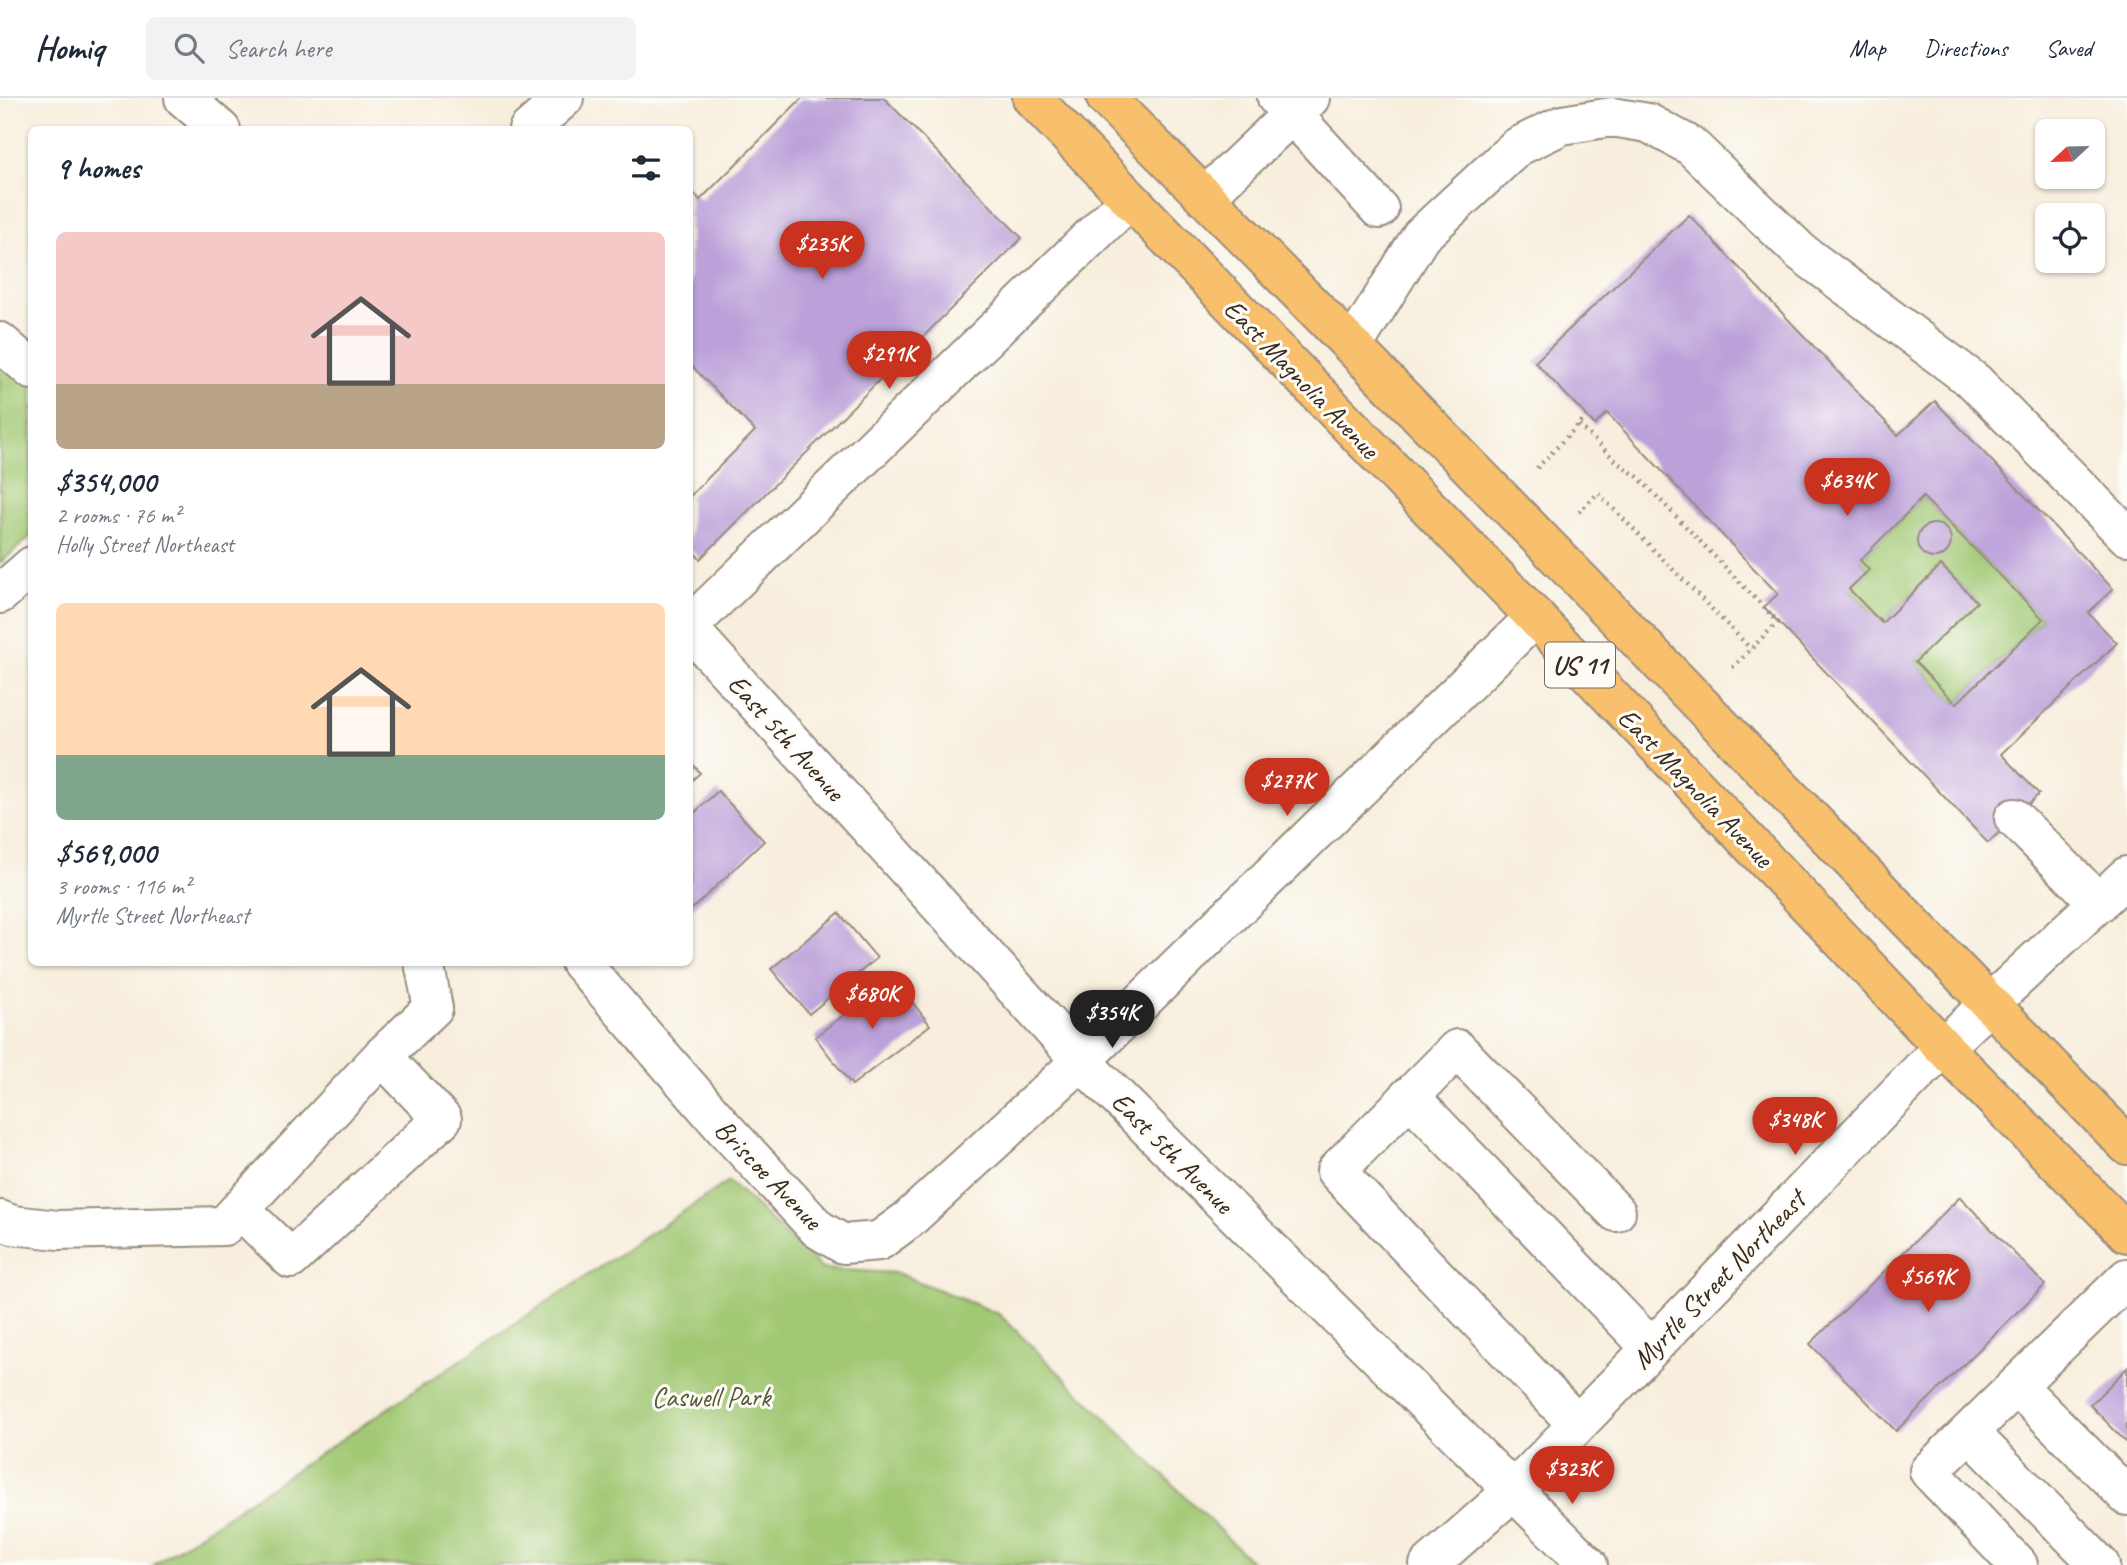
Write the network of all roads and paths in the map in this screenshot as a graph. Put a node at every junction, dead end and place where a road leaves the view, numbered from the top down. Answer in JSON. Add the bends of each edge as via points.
{"nodes":[{"id":1,"x":184,"y":98,"type":"edge"},
{"id":2,"x":564,"y":98,"type":"edge"},
{"id":3,"x":1032,"y":98,"type":"edge"},
{"id":4,"x":1106,"y":98,"type":"edge"},
{"id":5,"x":1293,"y":103,"type":"edge"},
{"id":6,"x":216,"y":126,"type":"edge"},
{"id":7,"x":532,"y":126,"type":"edge"},
{"id":8,"x":1205,"y":197,"type":"junction"},
{"id":9,"x":1129,"y":200,"type":"junction"},
{"id":10,"x":1379,"y":209,"type":"dead end"},
{"id":11,"x":1353,"y":346,"type":"junction"},
{"id":12,"x":1587,"y":416,"type":"dead end"},
{"id":13,"x":1579,"y":425,"type":"junction"},
{"id":14,"x":1536,"y":468,"type":"dead end"},
{"id":15,"x":1579,"y":512,"type":"dead end"},
{"id":16,"x":2127,"y":536,"type":"edge"},
{"id":17,"x":28,"y":570,"type":"edge"},
{"id":18,"x":0,"y":594,"type":"edge"},
{"id":19,"x":1535,"y":617,"type":"junction"},
{"id":20,"x":693,"y":622,"type":"edge"},
{"id":21,"x":693,"y":633,"type":"edge"},
{"id":22,"x":1751,"y":649,"type":"junction"},
{"id":23,"x":1729,"y":671,"type":"dead end"},
{"id":24,"x":2014,"y":818,"type":"dead end"},
{"id":25,"x":2127,"y":876,"type":"edge"},
{"id":26,"x":2099,"y":903,"type":"junction"},
{"id":27,"x":425,"y":966,"type":"edge"},
{"id":28,"x":584,"y":966,"type":"edge"},
{"id":29,"x":1990,"y":1004,"type":"junction"},
{"id":30,"x":1943,"y":1047,"type":"junction"},
{"id":31,"x":383,"y":1056,"type":"junction"},
{"id":32,"x":1081,"y":1061,"type":"junction"},
{"id":33,"x":1409,"y":1096,"type":"junction"},
{"id":34,"x":2127,"y":1145,"type":"edge"},
{"id":35,"x":240,"y":1209,"type":"junction"},
{"id":36,"x":1616,"y":1212,"type":"dead end"},
{"id":37,"x":0,"y":1220,"type":"edge"},
{"id":38,"x":2127,"y":1233,"type":"edge"},
{"id":39,"x":2127,"y":1278,"type":"edge"},
{"id":40,"x":1651,"y":1348,"type":"junction"},
{"id":41,"x":2017,"y":1386,"type":"junction"},
{"id":42,"x":1577,"y":1424,"type":"junction"},
{"id":43,"x":1970,"y":1433,"type":"junction"},
{"id":44,"x":1514,"y":1490,"type":"junction"},
{"id":45,"x":2127,"y":1496,"type":"edge"},
{"id":46,"x":1429,"y":1565,"type":"edge"},
{"id":47,"x":1588,"y":1565,"type":"edge"},
{"id":48,"x":2018,"y":1565,"type":"edge"},
{"id":49,"x":2100,"y":1565,"type":"edge"}],
"edges":[{"from":1,"to":6,"type":"street"},
{"from":2,"to":7,"type":"street"},
{"from":3,"to":9,"type":"main road","name":"East Magnolia Avenue","number":"US 11"},
{"from":4,"to":8,"type":"main road","name":"East Magnolia Avenue"},
{"from":5,"to":8,"type":"street"},
{"from":5,"to":10,"type":"street"},
{"from":8,"to":11,"type":"main road","name":"East Magnolia Avenue"},
{"from":9,"to":19,"type":"main road","name":"East Magnolia Avenue","number":"US 11"},
{"from":9,"to":20,"type":"street"},
{"from":11,"to":16,"type":"street","via":[[1421,236],[1517,147],[1562,125],[1612,117],[1648,123],[1691,146],[1801,251],[1975,382]]},
{"from":11,"to":29,"type":"main road","name":"East Magnolia Avenue"},
{"from":12,"to":13,"type":"path"},
{"from":13,"to":14,"type":"path"},
{"from":13,"to":22,"type":"path","via":[[1638,477],[1778,622]]},
{"from":15,"to":22,"type":"path","via":[[1598,493]]},
{"from":17,"to":18,"type":"street"},
{"from":19,"to":30,"type":"main road","name":"East Magnolia Avenue","number":"US 11"},
{"from":19,"to":32,"type":"street","name":"Briscoe Avenue"},
{"from":21,"to":32,"type":"street","name":"East 5th Avenue"},
{"from":22,"to":23,"type":"path"},
{"from":24,"to":26,"type":"street"},
{"from":25,"to":26,"type":"street","name":"Myrtle Street Northeast"},
{"from":26,"to":29,"type":"street","name":"Myrtle Street Northeast"},
{"from":27,"to":31,"type":"street","via":[[432,1008]]},
{"from":28,"to":32,"type":"street","name":"Briscoe Avenue","via":[[818,1229],[843,1244],[879,1241],[909,1219]]},
{"from":29,"to":30,"type":"street","name":"Myrtle Street Northeast"},
{"from":29,"to":34,"type":"main road","name":"East Magnolia Avenue"},
{"from":30,"to":38,"type":"main road","name":"East Magnolia Avenue","number":"US 11"},
{"from":30,"to":40,"type":"street","name":"Myrtle Street Northeast"},
{"from":31,"to":35,"type":"street"},
{"from":31,"to":35,"type":"street","via":[[442,1119],[291,1259]]},
{"from":32,"to":44,"type":"street","name":"East 5th Avenue"},
{"from":33,"to":36,"type":"street","via":[[1457,1049]]},
{"from":33,"to":40,"type":"street"},
{"from":33,"to":42,"type":"street","via":[[1336,1171]]},
{"from":35,"to":37,"type":"street","via":[[223,1226],[58,1230]]},
{"from":39,"to":41,"type":"street"},
{"from":40,"to":42,"type":"street","name":"Myrtle Street Northeast"},
{"from":41,"to":43,"type":"street"},
{"from":41,"to":45,"type":"street"},
{"from":42,"to":44,"type":"street","name":"Myrtle Street Northeast"},
{"from":43,"to":48,"type":"street","via":[[1929,1471]]},
{"from":43,"to":49,"type":"street"},
{"from":44,"to":46,"type":"street","name":"Myrtle Street Northeast"},
{"from":44,"to":47,"type":"street","name":"East 5th Avenue"}]}
